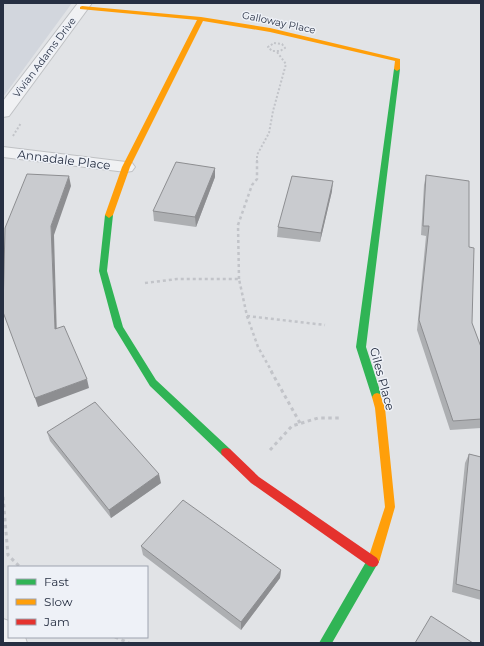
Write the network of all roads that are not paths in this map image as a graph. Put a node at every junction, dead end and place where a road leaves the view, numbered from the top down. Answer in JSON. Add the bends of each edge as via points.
{"nodes":[{"id":1,"x":83,"y":5,"type":"edge"},
{"id":2,"x":201,"y":18,"type":"junction"},
{"id":3,"x":398,"y":60,"type":"joint"},
{"id":4,"x":3,"y":112,"type":"edge"},
{"id":5,"x":3,"y":152,"type":"edge"},
{"id":6,"x":126,"y":167,"type":"junction"},
{"id":7,"x":373,"y":562,"type":"junction"},
{"id":8,"x":3,"y":634,"type":"edge"},
{"id":9,"x":12,"y":643,"type":"edge"},
{"id":10,"x":325,"y":643,"type":"edge"}],
"edges":[{"from":1,"to":2,"type":"street","name":"Galloway Place"},
{"from":1,"to":4,"type":"street","name":"Vivian Adams Drive"},
{"from":2,"to":3,"type":"street","name":"Galloway Place","via":[[270,30]]},
{"from":2,"to":6,"type":"street"},
{"from":3,"to":7,"type":"street","name":"Giles Place","via":[[361,347],[380,408],[390,507]]},
{"from":5,"to":6,"type":"street","name":"Annadale Place"},
{"from":6,"to":7,"type":"street","via":[[109,212],[103,271],[120,327],[153,383],[255,480]]},
{"from":7,"to":10,"type":"street","name":"Giles Place"},
{"from":8,"to":9,"type":"street"}]}
